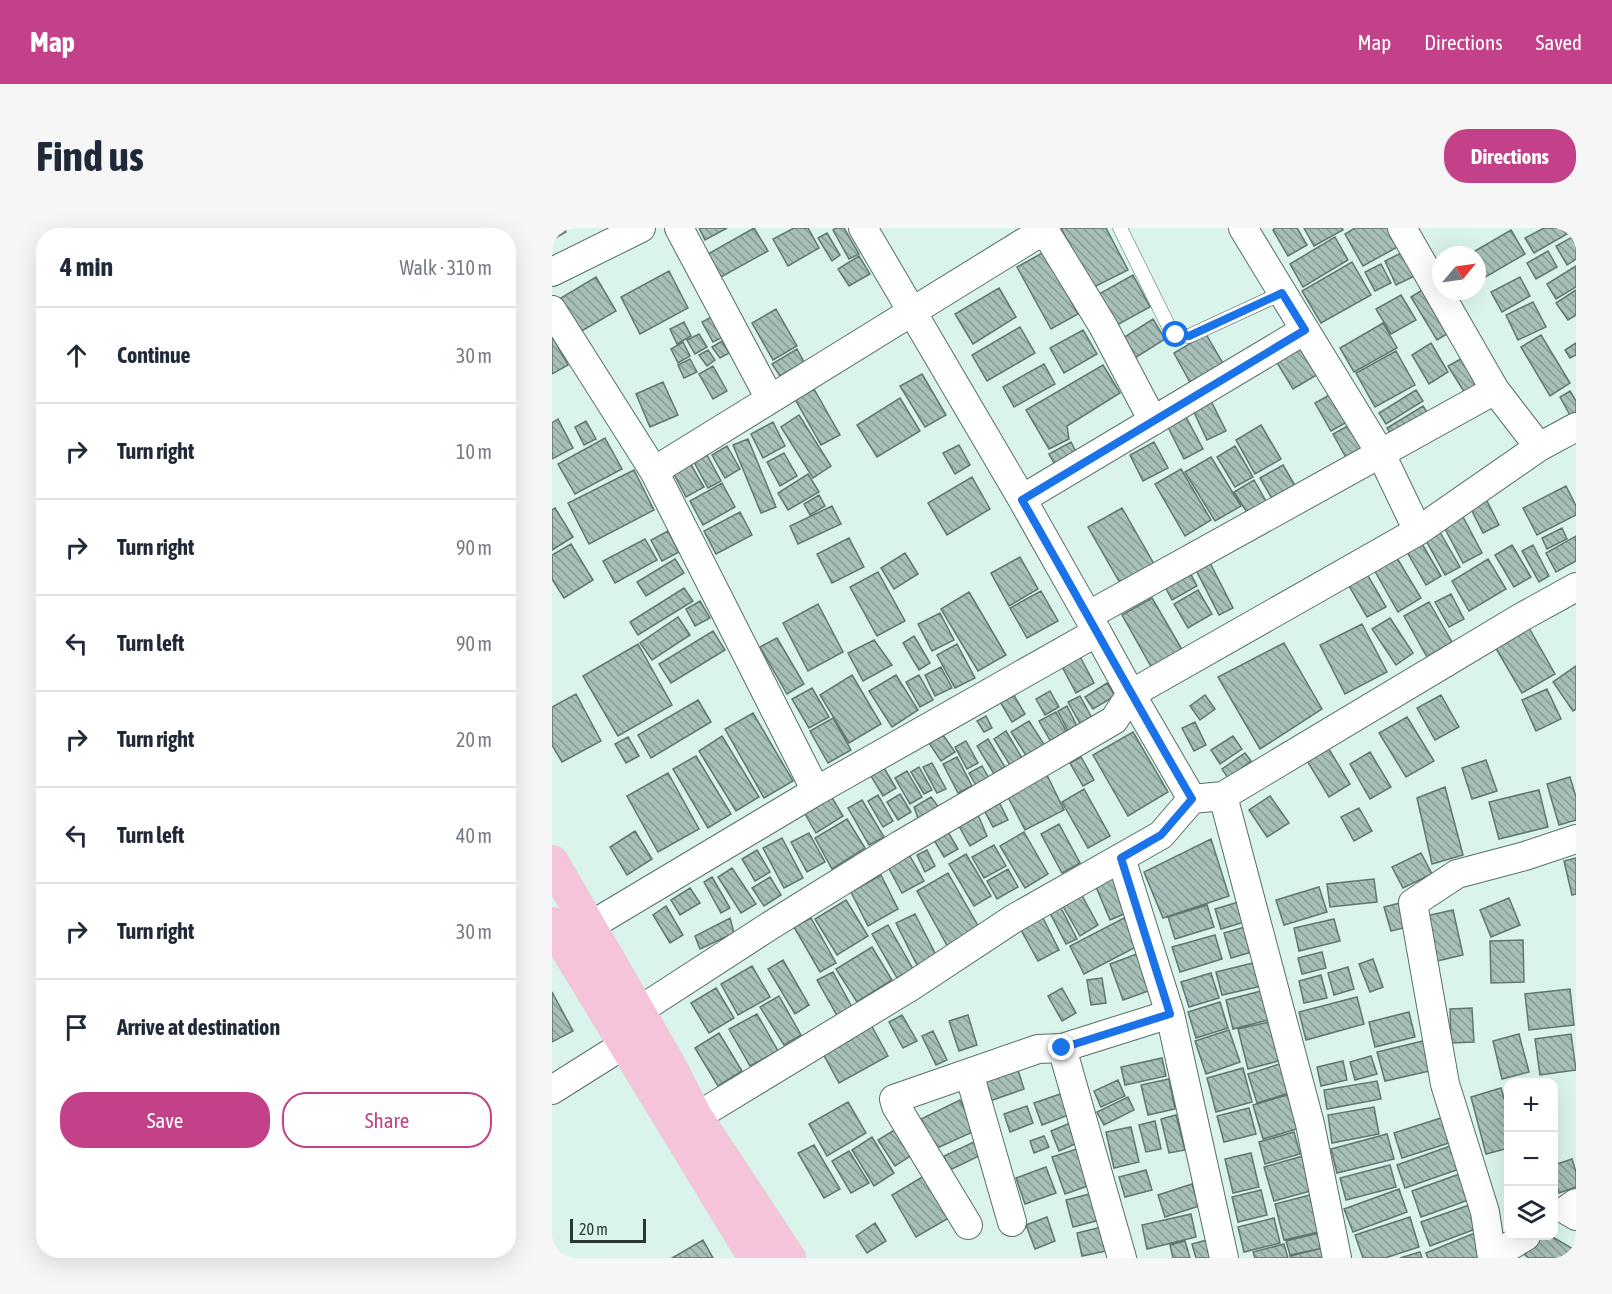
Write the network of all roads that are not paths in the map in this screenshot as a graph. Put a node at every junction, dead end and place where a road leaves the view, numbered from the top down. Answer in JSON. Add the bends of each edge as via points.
{"nodes":[{"id":1,"x":641,"y":228,"type":"edge"},
{"id":2,"x":679,"y":228,"type":"edge"},
{"id":3,"x":863,"y":228,"type":"edge"},
{"id":4,"x":1120,"y":228,"type":"edge"},
{"id":5,"x":1243,"y":228,"type":"edge"},
{"id":6,"x":1402,"y":228,"type":"edge"},
{"id":7,"x":552,"y":272,"type":"edge"},
{"id":8,"x":1282,"y":293,"type":"junction"},
{"id":9,"x":552,"y":310,"type":"edge"},
{"id":10,"x":911,"y":312,"type":"junction"},
{"id":11,"x":1305,"y":330,"type":"junction"},
{"id":12,"x":1495,"y":390,"type":"junction"},
{"id":13,"x":770,"y":399,"type":"junction"},
{"id":14,"x":1153,"y":421,"type":"junction"},
{"id":15,"x":1576,"y":427,"type":"edge"},
{"id":16,"x":1539,"y":447,"type":"junction"},
{"id":17,"x":1381,"y":454,"type":"junction"},
{"id":18,"x":654,"y":471,"type":"junction"},
{"id":19,"x":1022,"y":500,"type":"junction"},
{"id":20,"x":1418,"y":531,"type":"junction"},
{"id":21,"x":1576,"y":587,"type":"edge"},
{"id":22,"x":1093,"y":623,"type":"junction"},
{"id":23,"x":1131,"y":694,"type":"junction"},
{"id":24,"x":816,"y":791,"type":"junction"},
{"id":25,"x":1223,"y":796,"type":"junction"},
{"id":26,"x":1192,"y":799,"type":"junction"},
{"id":27,"x":1576,"y":839,"type":"edge"},
{"id":28,"x":1121,"y":858,"type":"junction"},
{"id":29,"x":552,"y":862,"type":"edge"},
{"id":30,"x":552,"y":924,"type":"edge"},
{"id":31,"x":590,"y":926,"type":"junction"},
{"id":32,"x":1170,"y":1014,"type":"junction"},
{"id":33,"x":630,"y":1028,"type":"junction"},
{"id":34,"x":1062,"y":1048,"type":"junction"},
{"id":35,"x":969,"y":1072,"type":"junction"},
{"id":36,"x":552,"y":1090,"type":"edge"},
{"id":37,"x":696,"y":1118,"type":"junction"},
{"id":38,"x":1012,"y":1222,"type":"dead end"},
{"id":39,"x":968,"y":1225,"type":"dead end"},
{"id":40,"x":1520,"y":1240,"type":"edge"},
{"id":41,"x":755,"y":1258,"type":"edge"},
{"id":42,"x":789,"y":1258,"type":"edge"},
{"id":43,"x":1122,"y":1258,"type":"edge"},
{"id":44,"x":1224,"y":1258,"type":"edge"},
{"id":45,"x":1337,"y":1258,"type":"edge"},
{"id":46,"x":1492,"y":1258,"type":"edge"}],
"edges":[{"from":1,"to":7,"type":"street"},
{"from":2,"to":13,"type":"street"},
{"from":3,"to":10,"type":"street"},
{"from":4,"to":8,"type":"lane","via":[[1176,335],[1189,336]]},
{"from":5,"to":8,"type":"street"},
{"from":6,"to":12,"type":"street"},
{"from":8,"to":11,"type":"street"},
{"from":9,"to":18,"type":"street"},
{"from":10,"to":13,"type":"street"},
{"from":10,"to":14,"type":"street","via":[[1036,234],[1045,233],[1103,326]]},
{"from":10,"to":19,"type":"street"},
{"from":11,"to":14,"type":"street"},
{"from":11,"to":17,"type":"street"},
{"from":12,"to":16,"type":"street"},
{"from":12,"to":17,"type":"street"},
{"from":13,"to":18,"type":"street"},
{"from":14,"to":19,"type":"street"},
{"from":15,"to":16,"type":"street"},
{"from":16,"to":20,"type":"street"},
{"from":17,"to":20,"type":"street"},
{"from":17,"to":22,"type":"street","via":[[1206,549]]},
{"from":18,"to":24,"type":"street"},
{"from":19,"to":22,"type":"street"},
{"from":20,"to":23,"type":"street"},
{"from":21,"to":25,"type":"street"},
{"from":22,"to":23,"type":"street"},
{"from":22,"to":24,"type":"street"},
{"from":23,"to":26,"type":"street"},
{"from":23,"to":33,"type":"street","via":[[1114,720],[768,927]]},
{"from":24,"to":31,"type":"street"},
{"from":25,"to":26,"type":"street"},
{"from":25,"to":45,"type":"street","via":[[1310,1124]]},
{"from":26,"to":28,"type":"street","via":[[1161,835]]},
{"from":27,"to":46,"type":"street","via":[[1457,873],[1413,903],[1445,1084],[1482,1201]]},
{"from":28,"to":32,"type":"street"},
{"from":28,"to":37,"type":"street","via":[[1013,919]]},
{"from":29,"to":31,"type":"main road"},
{"from":30,"to":33,"type":"main road"},
{"from":31,"to":33,"type":"main road"},
{"from":32,"to":34,"type":"street"},
{"from":32,"to":44,"type":"street"},
{"from":33,"to":36,"type":"street"},
{"from":33,"to":37,"type":"main road"},
{"from":33,"to":41,"type":"main road"},
{"from":34,"to":35,"type":"street","via":[[1038,1048]]},
{"from":34,"to":43,"type":"street"},
{"from":35,"to":38,"type":"street"},
{"from":35,"to":39,"type":"street","via":[[894,1099]]},
{"from":37,"to":42,"type":"main road"},
{"from":40,"to":46,"type":"street"}]}
